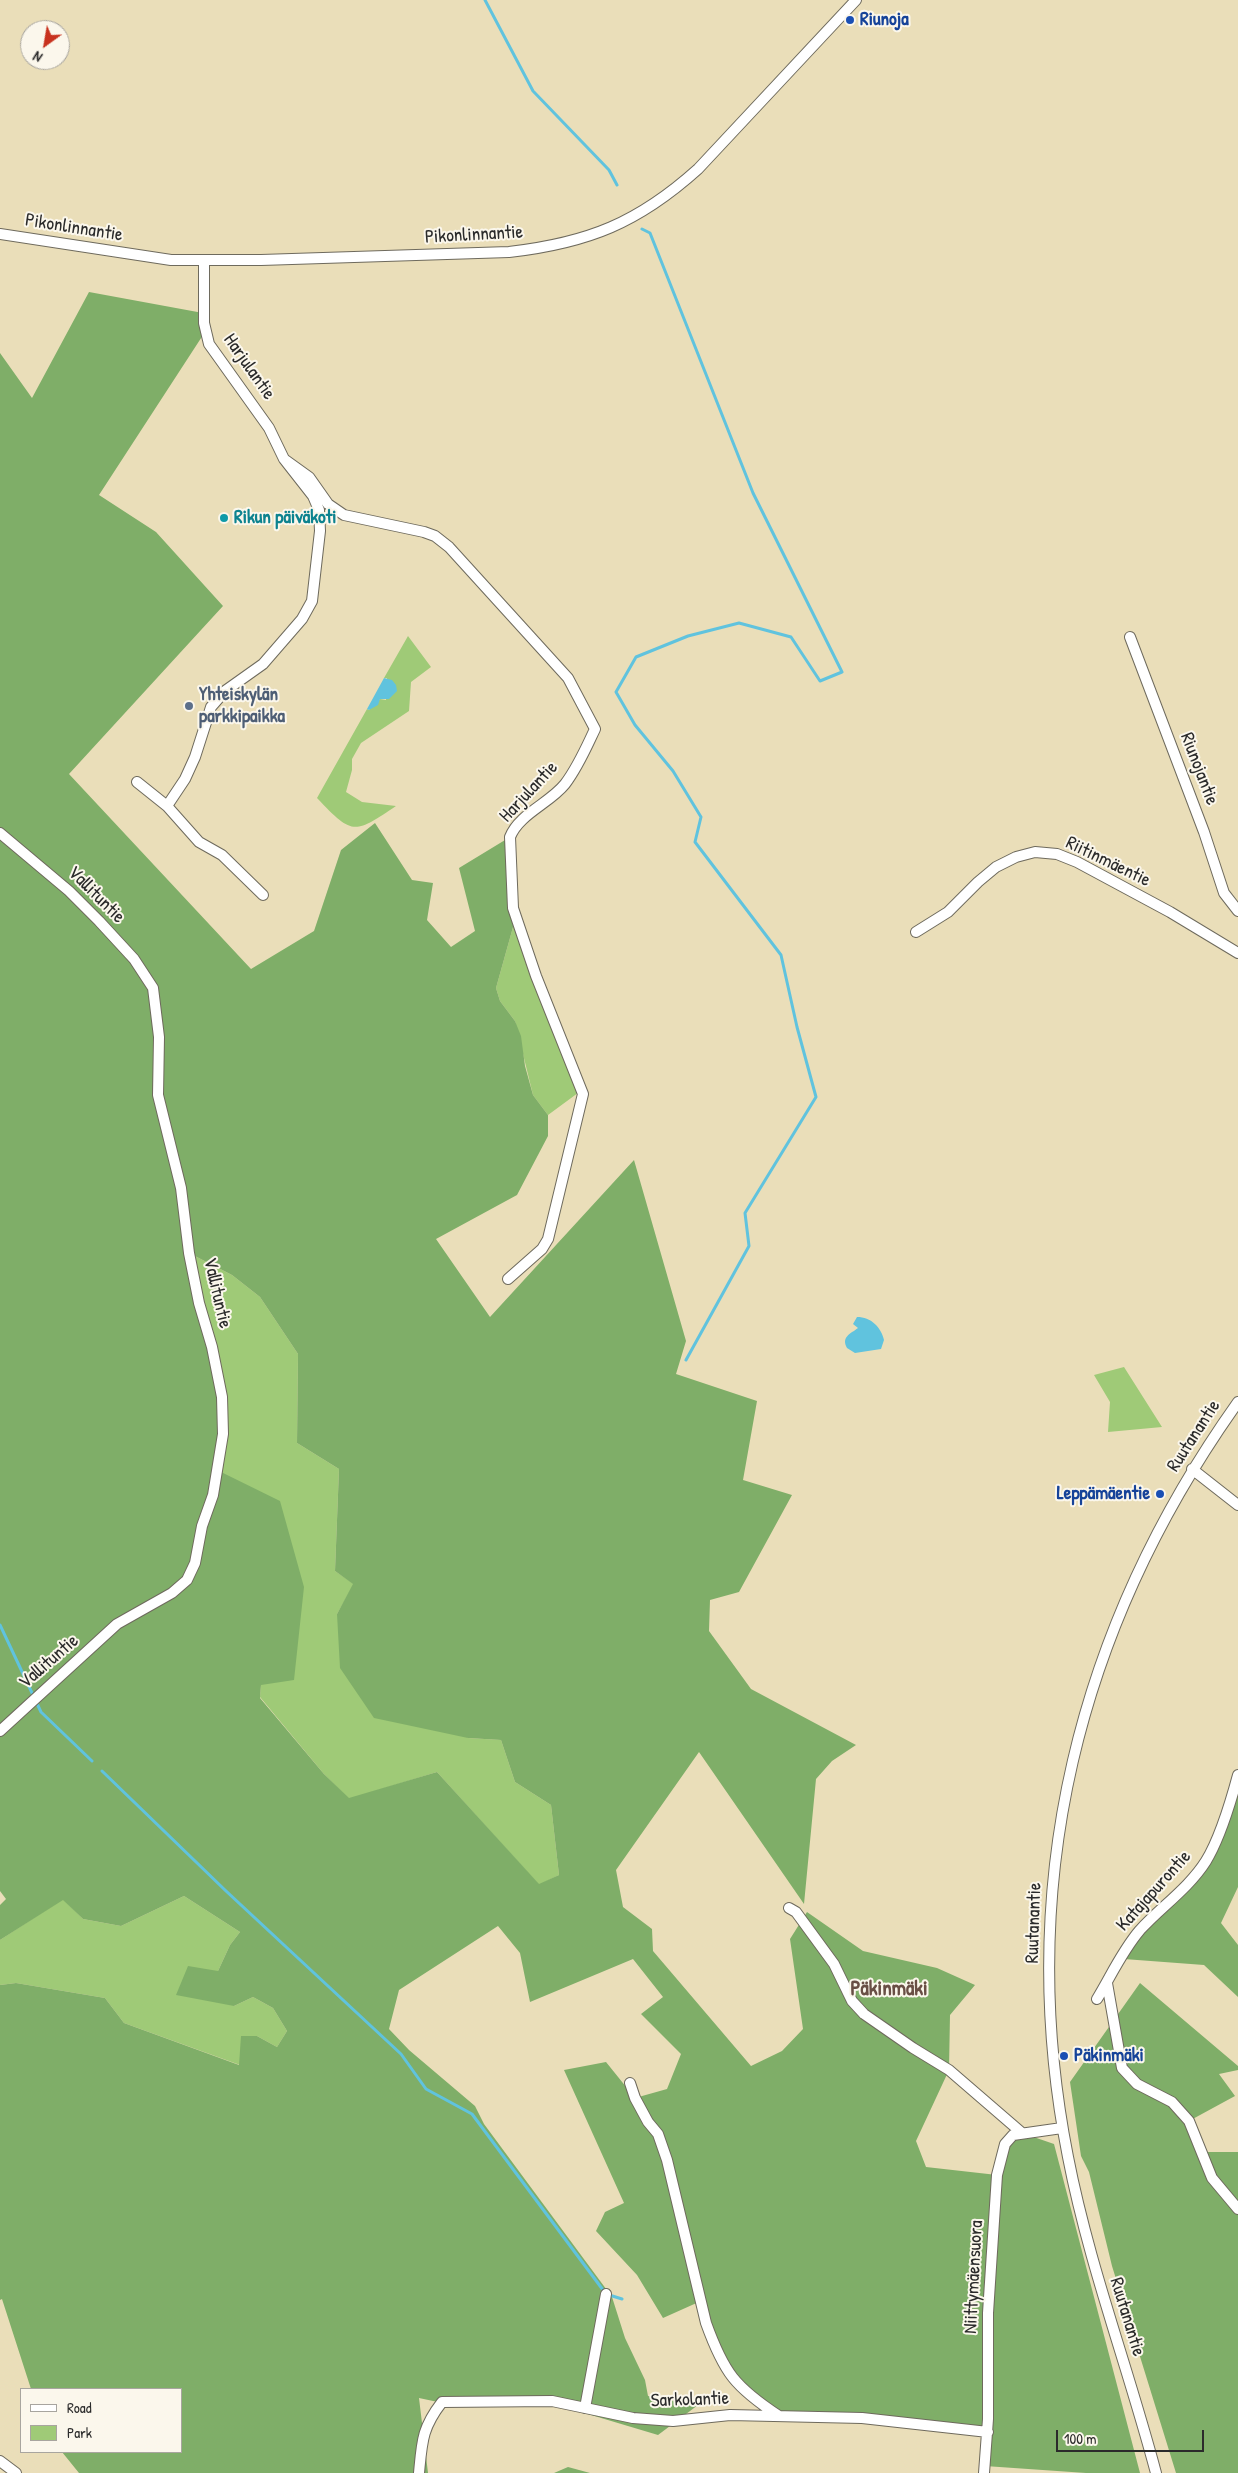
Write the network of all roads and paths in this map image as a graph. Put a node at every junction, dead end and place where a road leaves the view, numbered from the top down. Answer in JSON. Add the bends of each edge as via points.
{"nodes":[{"id":1,"x":856,"y":0,"type":"edge"},
{"id":2,"x":0,"y":234,"type":"edge"},
{"id":3,"x":204,"y":261,"type":"junction"},
{"id":4,"x":284,"y":459,"type":"junction"},
{"id":5,"x":1130,"y":637,"type":"dead end"},
{"id":6,"x":137,"y":782,"type":"dead end"},
{"id":7,"x":168,"y":806,"type":"junction"},
{"id":8,"x":0,"y":833,"type":"edge"},
{"id":9,"x":263,"y":895,"type":"dead end"},
{"id":10,"x":1238,"y":911,"type":"edge"},
{"id":11,"x":916,"y":932,"type":"dead end"},
{"id":12,"x":1238,"y":953,"type":"edge"},
{"id":13,"x":508,"y":1279,"type":"dead end"},
{"id":14,"x":1238,"y":1402,"type":"edge"},
{"id":15,"x":1192,"y":1469,"type":"junction"},
{"id":16,"x":1238,"y":1505,"type":"edge"},
{"id":17,"x":0,"y":1731,"type":"edge"},
{"id":18,"x":1238,"y":1774,"type":"edge"},
{"id":19,"x":789,"y":1908,"type":"dead end"},
{"id":20,"x":1107,"y":1983,"type":"junction"},
{"id":21,"x":1097,"y":1999,"type":"dead end"},
{"id":22,"x":630,"y":2083,"type":"dead end"},
{"id":23,"x":1062,"y":2128,"type":"junction"},
{"id":24,"x":1022,"y":2133,"type":"junction"},
{"id":25,"x":1238,"y":2209,"type":"edge"},
{"id":26,"x":606,"y":2294,"type":"dead end"},
{"id":27,"x":585,"y":2408,"type":"junction"},
{"id":28,"x":780,"y":2416,"type":"junction"},
{"id":29,"x":988,"y":2432,"type":"junction"},
{"id":30,"x":0,"y":2461,"type":"edge"},
{"id":31,"x":16,"y":2473,"type":"edge"},
{"id":32,"x":420,"y":2473,"type":"edge"},
{"id":33,"x":984,"y":2473,"type":"edge"},
{"id":34,"x":1156,"y":2473,"type":"edge"}],
"edges":[{"from":1,"to":3,"type":"street","name":"Pikonlinnantie","via":[[674,191],[628,220],[594,235],[545,248],[509,252]]},
{"from":2,"to":3,"type":"street","name":"Pikonlinnantie","via":[[127,255]]},
{"from":3,"to":4,"type":"street","name":"Harjulantie","via":[[204,318],[209,344],[255,406]]},
{"from":4,"to":7,"type":"street","name":"Harjulantie","via":[[313,496],[319,510],[317,572],[312,601],[279,649],[225,691],[211,706],[195,757]]},
{"from":4,"to":13,"type":"street","name":"Harjulantie","via":[[308,477],[328,504],[344,516],[424,532],[449,547],[568,678],[595,729],[565,784],[521,821],[510,837],[514,908],[536,976],[583,1094],[548,1239],[542,1249]]},
{"from":5,"to":10,"type":"street","name":"Riunojantie","via":[[1224,893]]},
{"from":6,"to":7,"type":"street"},
{"from":7,"to":9,"type":"street","via":[[199,842],[222,854]]},
{"from":8,"to":17,"type":"street","name":"Vallituntie","via":[[99,921],[134,959],[153,988],[159,1037],[158,1095],[181,1188],[189,1253],[222,1397],[223,1425],[219,1471],[202,1526],[195,1563],[187,1580],[172,1594],[117,1624]]},
{"from":11,"to":12,"type":"street","name":"Riitinmäentie","via":[[948,912],[996,867],[1035,852],[1057,854],[1078,862]]},
{"from":14,"to":15,"type":"street","name":"Ruutanantie"},
{"from":15,"to":16,"type":"street"},
{"from":15,"to":23,"type":"street","name":"Ruutanantie","via":[[1156,1532],[1110,1636],[1071,1771],[1052,1892],[1049,1942],[1053,2057]]},
{"from":18,"to":20,"type":"street","name":"Katajapurontie","via":[[1230,1805],[1206,1861],[1139,1931],[1117,1961]]},
{"from":19,"to":24,"type":"street","via":[[796,1912],[834,1964],[852,2001],[864,2014],[949,2070]]},
{"from":20,"to":21,"type":"street","name":"Katajapurontie"},
{"from":20,"to":25,"type":"street","via":[[1122,2068],[1137,2084],[1172,2102],[1189,2121],[1212,2178]]},
{"from":22,"to":28,"type":"street","via":[[634,2098],[658,2134],[667,2160],[712,2340],[736,2383]]},
{"from":23,"to":24,"type":"street"},
{"from":23,"to":34,"type":"street","name":"Ruutanantie","via":[[1096,2276]]},
{"from":24,"to":29,"type":"street","name":"Niittymäensuora","via":[[1013,2135],[1006,2144],[997,2176],[988,2313]]},
{"from":26,"to":27,"type":"street"},
{"from":27,"to":28,"type":"street","name":"Sarkolantie","via":[[633,2418],[673,2421],[730,2415]]},
{"from":27,"to":32,"type":"street","name":"Sarkolantie","via":[[552,2401],[442,2402],[428,2420]]},
{"from":28,"to":29,"type":"street","name":"Sarkolantie","via":[[862,2418]]},
{"from":29,"to":33,"type":"street","name":"Niittymäensuora"},
{"from":30,"to":31,"type":"street"}]}
